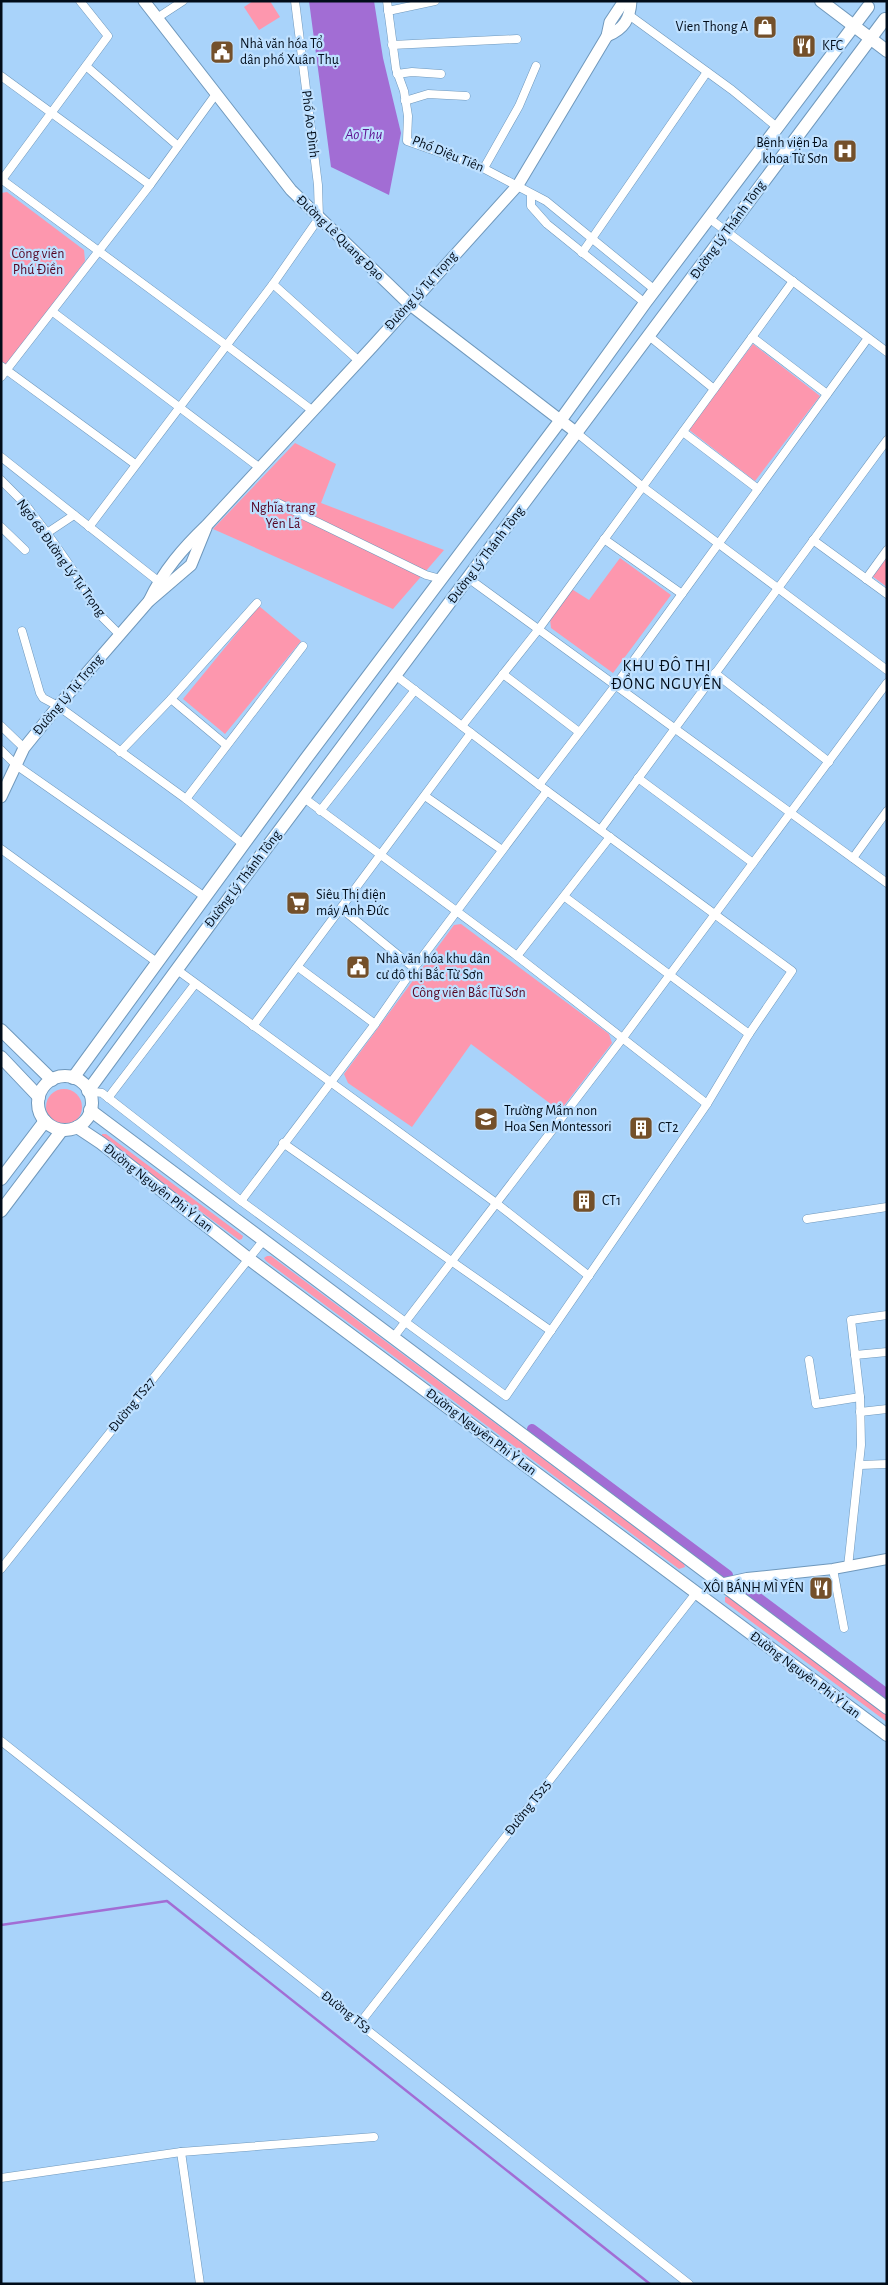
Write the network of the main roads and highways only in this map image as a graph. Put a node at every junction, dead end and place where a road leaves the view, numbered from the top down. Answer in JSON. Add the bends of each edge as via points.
{"nodes":[{"id":1,"x":144,"y":1,"type":"edge"},
{"id":2,"x":624,"y":1,"type":"edge"},
{"id":3,"x":631,"y":1,"type":"edge"},
{"id":4,"x":822,"y":1,"type":"edge"},
{"id":5,"x":865,"y":4,"type":"edge"},
{"id":6,"x":886,"y":20,"type":"edge"},
{"id":7,"x":854,"y":26,"type":"junction"},
{"id":8,"x":608,"y":36,"type":"junction"},
{"id":9,"x":870,"y":38,"type":"junction"},
{"id":10,"x":887,"y":51,"type":"edge"},
{"id":11,"x":778,"y":128,"type":"junction"},
{"id":12,"x":793,"y":140,"type":"junction"},
{"id":13,"x":409,"y":304,"type":"junction"},
{"id":14,"x":560,"y":421,"type":"junction"},
{"id":15,"x":577,"y":434,"type":"junction"},
{"id":16,"x":207,"y":525,"type":"junction"},
{"id":17,"x":149,"y":601,"type":"junction"},
{"id":18,"x":1,"y":797,"type":"edge"},
{"id":19,"x":226,"y":868,"type":"junction"},
{"id":20,"x":242,"y":880,"type":"junction"},
{"id":21,"x":1,"y":1030,"type":"edge"},
{"id":22,"x":1,"y":1057,"type":"edge"},
{"id":23,"x":73,"y":1078,"type":"junction"},
{"id":24,"x":52,"y":1080,"type":"junction"},
{"id":25,"x":88,"y":1091,"type":"junction"},
{"id":26,"x":39,"y":1097,"type":"junction"},
{"id":27,"x":90,"y":1110,"type":"junction"},
{"id":28,"x":45,"y":1121,"type":"junction"},
{"id":29,"x":77,"y":1127,"type":"junction"},
{"id":30,"x":62,"y":1130,"type":"junction"},
{"id":31,"x":1,"y":1179,"type":"edge"},
{"id":32,"x":1,"y":1211,"type":"edge"},
{"id":33,"x":720,"y":1584,"type":"junction"},
{"id":34,"x":696,"y":1593,"type":"junction"},
{"id":35,"x":887,"y":1708,"type":"edge"},
{"id":36,"x":887,"y":1735,"type":"edge"}],
"edges":[{"from":1,"to":13,"type":"main road","name":"Đường Lê Quang Đạo","via":[[291,190]]},
{"from":2,"to":8,"type":"main road","name":"Đường Lý Tự Trọng","via":[[610,22]]},
{"from":3,"to":8,"type":"main road","name":"Đường Lý Tự Trọng","via":[[629,15],[621,30]]},
{"from":4,"to":7,"type":"main road"},
{"from":5,"to":6,"type":"main road"},
{"from":5,"to":7,"type":"main road","name":"Đường Lý Thánh Tông"},
{"from":6,"to":9,"type":"main road","name":"Đường Lý Thánh Tông"},
{"from":7,"to":9,"type":"main road"},
{"from":7,"to":11,"type":"main road","name":"Đường Lý Thánh Tông"},
{"from":8,"to":13,"type":"main road","name":"Đường Lý Tự Trọng","via":[[518,185]]},
{"from":9,"to":10,"type":"main road"},
{"from":9,"to":12,"type":"main road","name":"Đường Lý Thánh Tông"},
{"from":11,"to":12,"type":"main road"},
{"from":11,"to":14,"type":"main road","name":"Đường Lý Thánh Tông"},
{"from":12,"to":15,"type":"main road","name":"Đường Lý Thánh Tông"},
{"from":13,"to":14,"type":"main road","name":"Đường Lê Quang Đạo"},
{"from":13,"to":16,"type":"main road","name":"Đường Lý Tự Trọng"},
{"from":14,"to":15,"type":"main road","name":"Đường Lê Quang Đạo"},
{"from":14,"to":19,"type":"main road","name":"Đường Lý Thánh Tông"},
{"from":15,"to":20,"type":"main road","name":"Đường Lý Thánh Tông"},
{"from":16,"to":17,"type":"main road","name":"Đường Lý Tự Trọng","via":[[180,550],[158,581]]},
{"from":16,"to":17,"type":"main road","name":"Đường Lý Tự Trọng","via":[[191,566]]},
{"from":17,"to":18,"type":"main road","name":"Đường Lý Tự Trọng","via":[[24,748]]},
{"from":19,"to":20,"type":"main road"},
{"from":19,"to":23,"type":"main road","name":"Đường Lý Thánh Tông"},
{"from":20,"to":25,"type":"main road","name":"Đường Lý Thánh Tông"},
{"from":21,"to":24,"type":"main road"},
{"from":22,"to":26,"type":"main road"},
{"from":23,"to":24,"type":"main road"},
{"from":23,"to":25,"type":"main road"},
{"from":24,"to":26,"type":"main road","via":[[44,1086]]},
{"from":25,"to":27,"type":"main road"},
{"from":26,"to":28,"type":"main road","via":[[39,1109]]},
{"from":27,"to":29,"type":"main road","via":[[86,1120]]},
{"from":27,"to":33,"type":"main road","name":"Đường Nguyên Phi Ỷ Lan"},
{"from":28,"to":30,"type":"main road"},
{"from":28,"to":31,"type":"main road"},
{"from":29,"to":30,"type":"main road"},
{"from":29,"to":34,"type":"main road","name":"Đường Nguyên Phi Ỷ Lan"},
{"from":30,"to":32,"type":"main road"},
{"from":33,"to":34,"type":"main road"},
{"from":33,"to":35,"type":"main road","name":"Đường Nguyên Phi Ỷ Lan"},
{"from":34,"to":36,"type":"main road","name":"Đường Nguyên Phi Ỷ Lan"}]}
